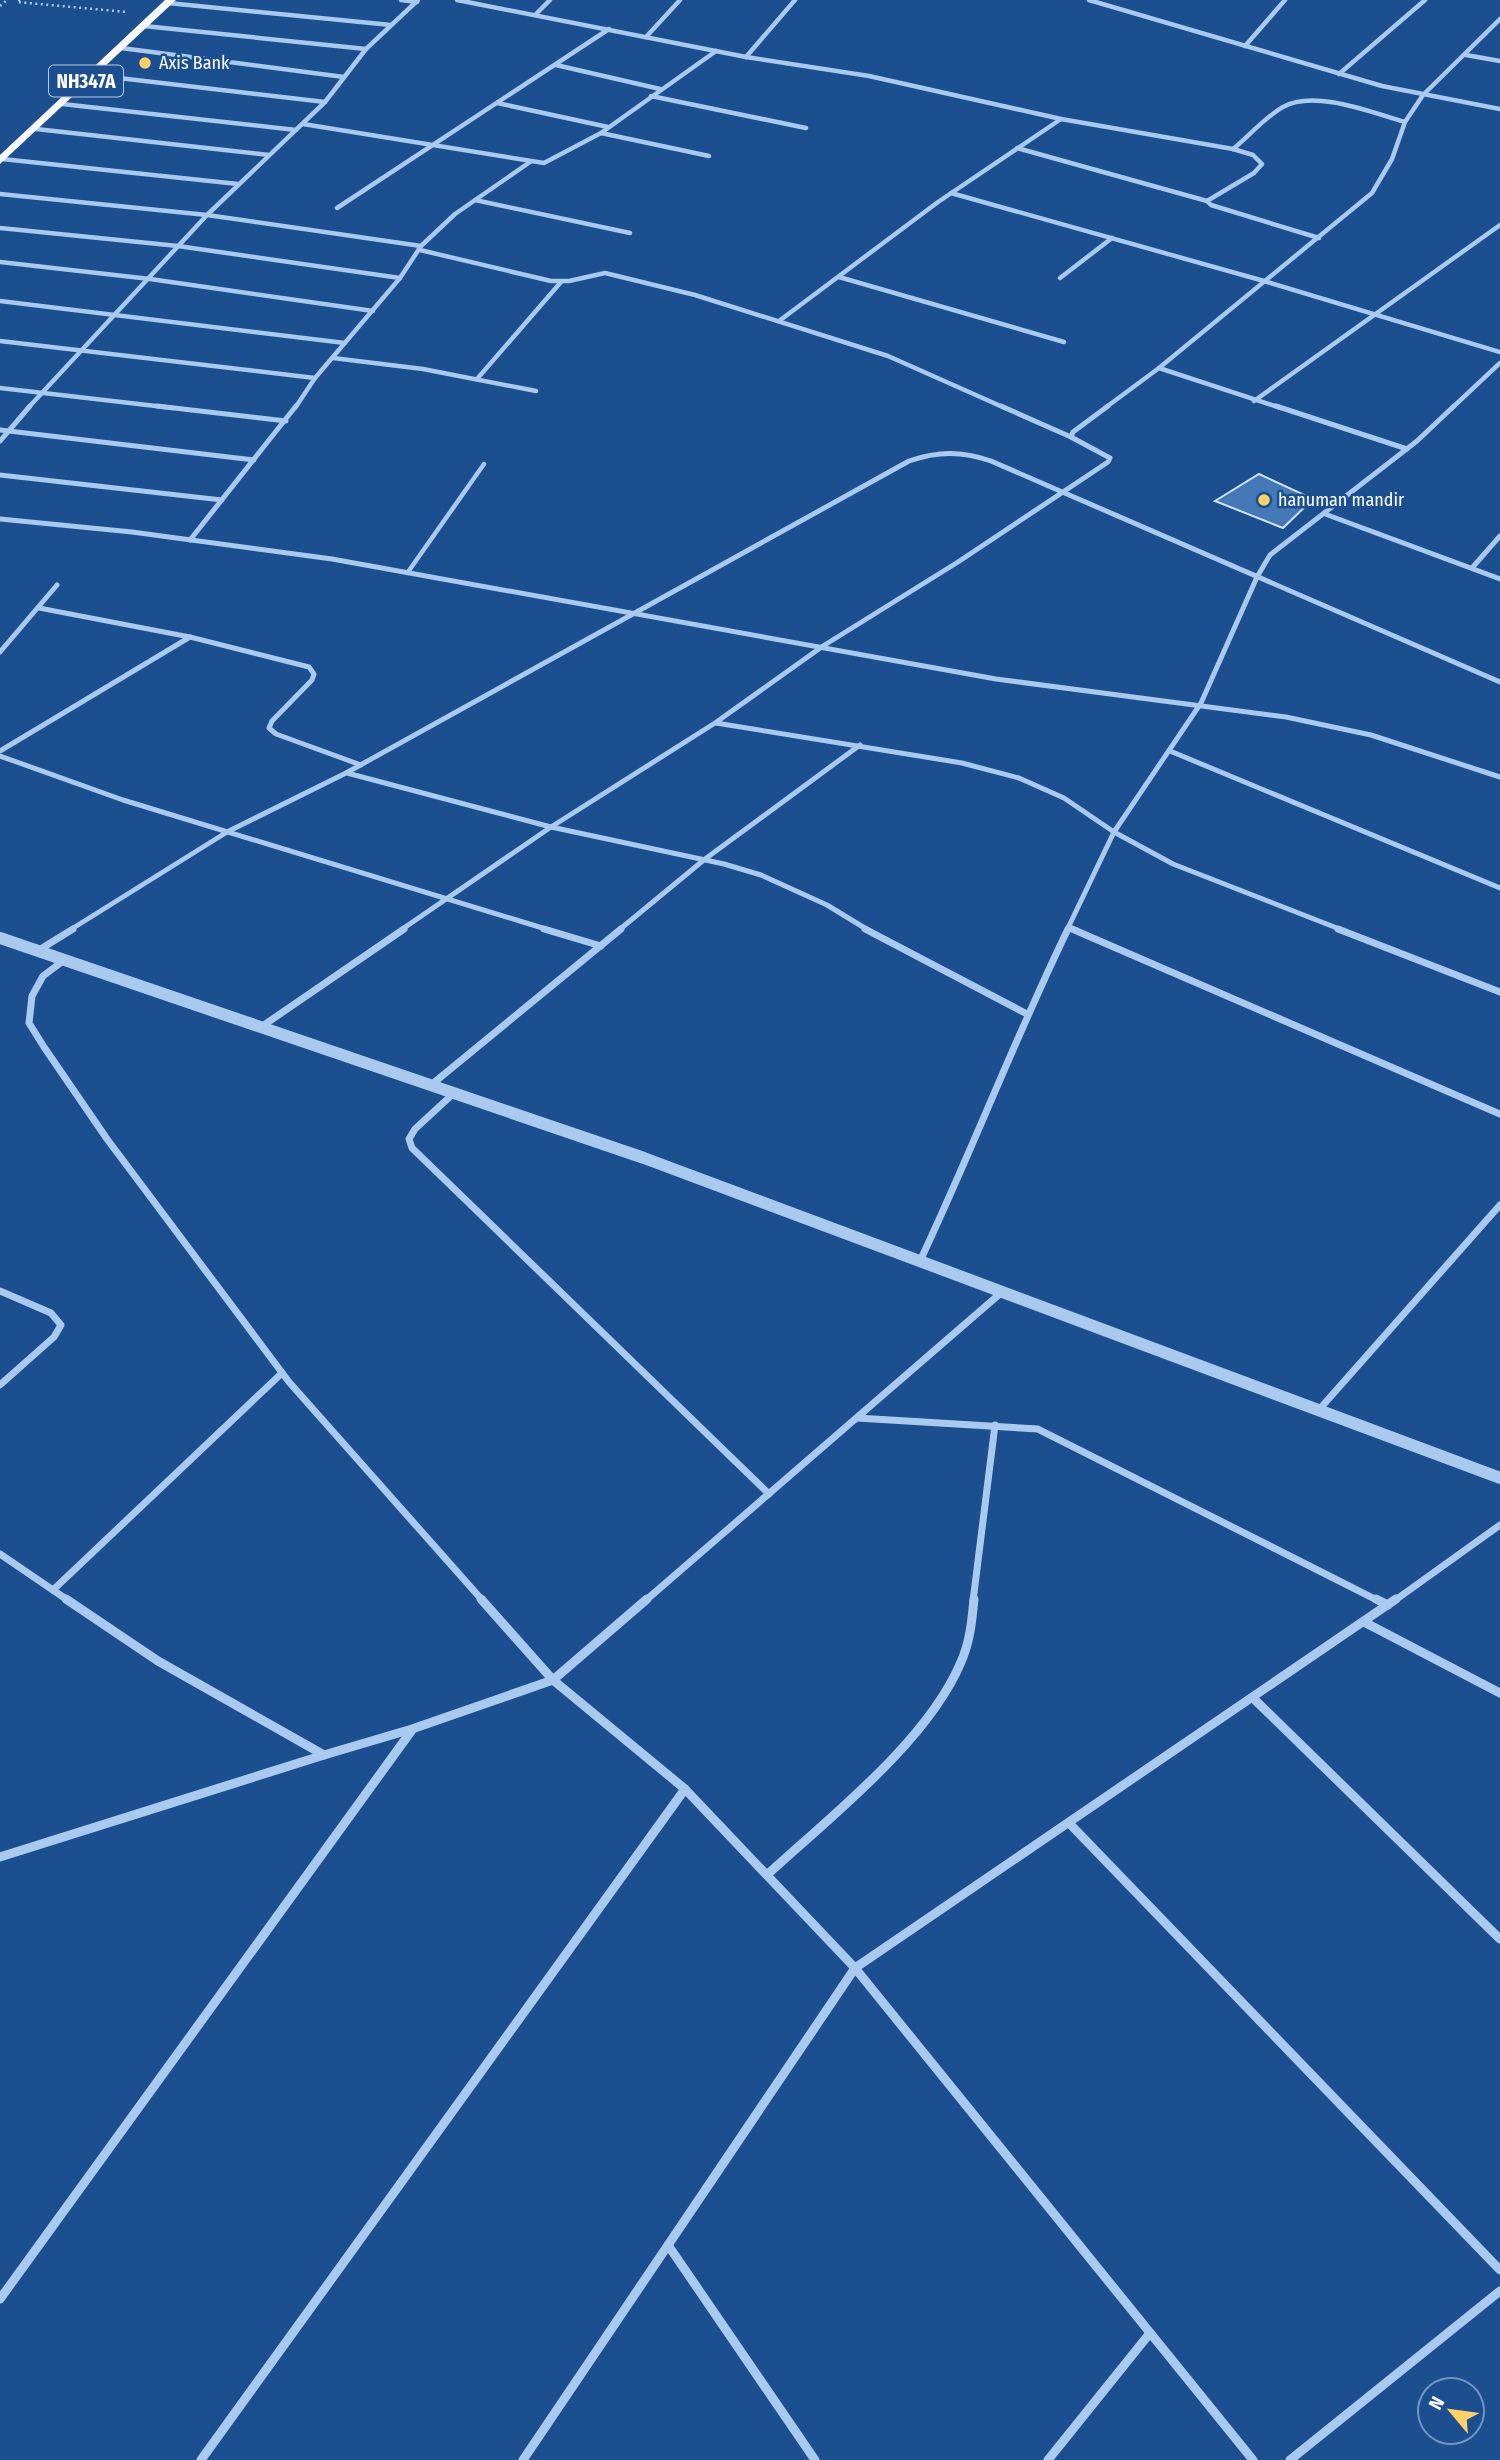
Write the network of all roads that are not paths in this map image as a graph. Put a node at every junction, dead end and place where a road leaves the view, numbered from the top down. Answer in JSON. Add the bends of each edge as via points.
{"nodes":[{"id":1,"x":156,"y":0,"type":"edge"},
{"id":2,"x":401,"y":0,"type":"edge"},
{"id":3,"x":457,"y":0,"type":"edge"},
{"id":4,"x":550,"y":0,"type":"edge"},
{"id":5,"x":680,"y":0,"type":"edge"},
{"id":6,"x":795,"y":0,"type":"edge"},
{"id":7,"x":1089,"y":0,"type":"edge"},
{"id":8,"x":1285,"y":0,"type":"edge"},
{"id":9,"x":1425,"y":0,"type":"edge"},
{"id":10,"x":170,"y":1,"type":"edge"},
{"id":11,"x":418,"y":1,"type":"edge"},
{"id":12,"x":536,"y":14,"type":"junction"},
{"id":13,"x":1500,"y":19,"type":"edge"},
{"id":14,"x":391,"y":25,"type":"junction"},
{"id":15,"x":144,"y":26,"type":"junction"},
{"id":16,"x":609,"y":29,"type":"junction"},
{"id":17,"x":646,"y":37,"type":"junction"},
{"id":18,"x":1245,"y":46,"type":"junction"},
{"id":19,"x":121,"y":48,"type":"junction"},
{"id":20,"x":366,"y":49,"type":"junction"},
{"id":21,"x":717,"y":51,"type":"junction"},
{"id":22,"x":1466,"y":55,"type":"junction"},
{"id":23,"x":746,"y":57,"type":"junction"},
{"id":24,"x":1500,"y":61,"type":"edge"},
{"id":25,"x":556,"y":65,"type":"junction"},
{"id":26,"x":1339,"y":74,"type":"junction"},
{"id":27,"x":93,"y":75,"type":"junction"},
{"id":28,"x":344,"y":77,"type":"junction"},
{"id":29,"x":660,"y":89,"type":"junction"},
{"id":30,"x":1423,"y":95,"type":"junction"},
{"id":31,"x":651,"y":96,"type":"junction"},
{"id":32,"x":325,"y":102,"type":"junction"},
{"id":33,"x":497,"y":103,"type":"junction"},
{"id":34,"x":62,"y":104,"type":"junction"},
{"id":35,"x":1500,"y":109,"type":"edge"},
{"id":36,"x":1061,"y":119,"type":"junction"},
{"id":37,"x":1405,"y":122,"type":"junction"},
{"id":38,"x":303,"y":124,"type":"junction"},
{"id":39,"x":608,"y":127,"type":"junction"},
{"id":40,"x":806,"y":128,"type":"dead end"},
{"id":41,"x":36,"y":129,"type":"junction"},
{"id":42,"x":296,"y":130,"type":"junction"},
{"id":43,"x":601,"y":133,"type":"junction"},
{"id":44,"x":0,"y":145,"type":"edge"},
{"id":45,"x":433,"y":145,"type":"junction"},
{"id":46,"x":1017,"y":148,"type":"junction"},
{"id":47,"x":1233,"y":149,"type":"junction"},
{"id":48,"x":269,"y":155,"type":"junction"},
{"id":49,"x":709,"y":156,"type":"dead end"},
{"id":50,"x":1,"y":160,"type":"edge"},
{"id":51,"x":530,"y":162,"type":"junction"},
{"id":52,"x":238,"y":184,"type":"junction"},
{"id":53,"x":951,"y":193,"type":"junction"},
{"id":54,"x":0,"y":194,"type":"edge"},
{"id":55,"x":475,"y":200,"type":"junction"},
{"id":56,"x":1207,"y":201,"type":"junction"},
{"id":57,"x":337,"y":208,"type":"dead end"},
{"id":58,"x":207,"y":215,"type":"junction"},
{"id":59,"x":1500,"y":225,"type":"edge"},
{"id":60,"x":0,"y":228,"type":"edge"},
{"id":61,"x":630,"y":233,"type":"dead end"},
{"id":62,"x":1112,"y":238,"type":"junction"},
{"id":63,"x":1319,"y":238,"type":"junction"},
{"id":64,"x":178,"y":246,"type":"junction"},
{"id":65,"x":420,"y":248,"type":"junction"},
{"id":66,"x":0,"y":262,"type":"edge"},
{"id":67,"x":839,"y":277,"type":"junction"},
{"id":68,"x":400,"y":278,"type":"junction"},
{"id":69,"x":1060,"y":278,"type":"dead end"},
{"id":70,"x":150,"y":279,"type":"junction"},
{"id":71,"x":1264,"y":281,"type":"junction"},
{"id":72,"x":561,"y":282,"type":"junction"},
{"id":73,"x":0,"y":301,"type":"edge"},
{"id":74,"x":373,"y":312,"type":"junction"},
{"id":75,"x":1373,"y":313,"type":"junction"},
{"id":76,"x":116,"y":314,"type":"junction"},
{"id":77,"x":779,"y":321,"type":"junction"},
{"id":78,"x":0,"y":341,"type":"edge"},
{"id":79,"x":345,"y":342,"type":"junction"},
{"id":80,"x":1065,"y":342,"type":"dead end"},
{"id":81,"x":80,"y":352,"type":"junction"},
{"id":82,"x":1500,"y":352,"type":"edge"},
{"id":83,"x":333,"y":358,"type":"junction"},
{"id":84,"x":1500,"y":363,"type":"edge"},
{"id":85,"x":1158,"y":368,"type":"junction"},
{"id":86,"x":315,"y":378,"type":"junction"},
{"id":87,"x":477,"y":379,"type":"junction"},
{"id":88,"x":0,"y":388,"type":"edge"},
{"id":89,"x":536,"y":391,"type":"dead end"},
{"id":90,"x":42,"y":392,"type":"junction"},
{"id":91,"x":1254,"y":401,"type":"junction"},
{"id":92,"x":286,"y":421,"type":"junction"},
{"id":93,"x":0,"y":430,"type":"edge"},
{"id":94,"x":9,"y":431,"type":"junction"},
{"id":95,"x":1071,"y":437,"type":"junction"},
{"id":96,"x":0,"y":441,"type":"edge"},
{"id":97,"x":1407,"y":449,"type":"junction"},
{"id":98,"x":254,"y":460,"type":"junction"},
{"id":99,"x":484,"y":464,"type":"dead end"},
{"id":100,"x":0,"y":475,"type":"edge"},
{"id":101,"x":1062,"y":493,"type":"junction"},
{"id":102,"x":222,"y":500,"type":"junction"},
{"id":103,"x":1325,"y":514,"type":"junction"},
{"id":104,"x":0,"y":519,"type":"edge"},
{"id":105,"x":1500,"y":536,"type":"edge"},
{"id":106,"x":190,"y":540,"type":"junction"},
{"id":107,"x":1472,"y":568,"type":"junction"},
{"id":108,"x":408,"y":572,"type":"junction"},
{"id":109,"x":1257,"y":577,"type":"junction"},
{"id":110,"x":1500,"y":579,"type":"edge"},
{"id":111,"x":57,"y":585,"type":"dead end"},
{"id":112,"x":39,"y":607,"type":"junction"},
{"id":113,"x":634,"y":614,"type":"junction"},
{"id":114,"x":190,"y":637,"type":"junction"},
{"id":115,"x":823,"y":646,"type":"junction"},
{"id":116,"x":0,"y":652,"type":"edge"},
{"id":117,"x":1500,"y":682,"type":"edge"},
{"id":118,"x":1202,"y":703,"type":"junction"},
{"id":119,"x":715,"y":723,"type":"junction"},
{"id":120,"x":860,"y":745,"type":"junction"},
{"id":121,"x":1170,"y":751,"type":"junction"},
{"id":122,"x":0,"y":753,"type":"edge"},
{"id":123,"x":360,"y":765,"type":"junction"},
{"id":124,"x":346,"y":773,"type":"junction"},
{"id":125,"x":1500,"y":777,"type":"edge"},
{"id":126,"x":551,"y":827,"type":"junction"},
{"id":127,"x":227,"y":832,"type":"junction"},
{"id":128,"x":1114,"y":832,"type":"junction"},
{"id":129,"x":705,"y":859,"type":"junction"},
{"id":130,"x":1500,"y":888,"type":"edge"},
{"id":131,"x":447,"y":900,"type":"junction"},
{"id":132,"x":1069,"y":927,"type":"junction"},
{"id":133,"x":0,"y":938,"type":"edge"},
{"id":134,"x":601,"y":946,"type":"junction"},
{"id":135,"x":38,"y":951,"type":"junction"},
{"id":136,"x":64,"y":961,"type":"junction"},
{"id":137,"x":1500,"y":992,"type":"edge"},
{"id":138,"x":1027,"y":1014,"type":"junction"},
{"id":139,"x":260,"y":1028,"type":"junction"},
{"id":140,"x":431,"y":1085,"type":"junction"},
{"id":141,"x":454,"y":1093,"type":"junction"},
{"id":142,"x":1500,"y":1114,"type":"edge"},
{"id":143,"x":1500,"y":1205,"type":"edge"},
{"id":144,"x":920,"y":1261,"type":"junction"},
{"id":145,"x":0,"y":1291,"type":"edge"},
{"id":146,"x":1002,"y":1292,"type":"junction"},
{"id":147,"x":282,"y":1373,"type":"junction"},
{"id":148,"x":0,"y":1385,"type":"edge"},
{"id":149,"x":1315,"y":1413,"type":"junction"},
{"id":150,"x":856,"y":1418,"type":"junction"},
{"id":151,"x":995,"y":1425,"type":"junction"},
{"id":152,"x":1500,"y":1478,"type":"edge"},
{"id":153,"x":769,"y":1494,"type":"junction"},
{"id":154,"x":1500,"y":1525,"type":"edge"},
{"id":155,"x":0,"y":1554,"type":"edge"},
{"id":156,"x":53,"y":1590,"type":"junction"},
{"id":157,"x":1388,"y":1605,"type":"junction"},
{"id":158,"x":1364,"y":1622,"type":"junction"},
{"id":159,"x":553,"y":1680,"type":"junction"},
{"id":160,"x":1500,"y":1693,"type":"edge"},
{"id":161,"x":1253,"y":1698,"type":"junction"},
{"id":162,"x":412,"y":1729,"type":"junction"},
{"id":163,"x":324,"y":1755,"type":"junction"},
{"id":164,"x":685,"y":1789,"type":"junction"},
{"id":165,"x":1069,"y":1823,"type":"junction"},
{"id":166,"x":0,"y":1857,"type":"edge"},
{"id":167,"x":767,"y":1875,"type":"junction"},
{"id":168,"x":1500,"y":1938,"type":"edge"},
{"id":169,"x":855,"y":1968,"type":"junction"},
{"id":170,"x":668,"y":2245,"type":"junction"},
{"id":171,"x":1500,"y":2270,"type":"edge"},
{"id":172,"x":1500,"y":2291,"type":"edge"},
{"id":173,"x":0,"y":2299,"type":"edge"},
{"id":174,"x":1150,"y":2333,"type":"junction"},
{"id":175,"x":201,"y":2460,"type":"edge"},
{"id":176,"x":523,"y":2460,"type":"edge"},
{"id":177,"x":815,"y":2460,"type":"edge"},
{"id":178,"x":1048,"y":2460,"type":"edge"},
{"id":179,"x":1252,"y":2460,"type":"edge"},
{"id":180,"x":1290,"y":2460,"type":"edge"}],
"edges":[{"from":1,"to":44,"type":"highway","number":"NH347A"},
{"from":2,"to":11,"type":"street"},
{"from":3,"to":12,"type":"street"},
{"from":4,"to":12,"type":"street"},
{"from":5,"to":17,"type":"street"},
{"from":6,"to":23,"type":"street"},
{"from":7,"to":18,"type":"street"},
{"from":8,"to":18,"type":"street"},
{"from":9,"to":26,"type":"street"},
{"from":10,"to":14,"type":"street"},
{"from":10,"to":15,"type":"highway","number":"NH347A"},
{"from":11,"to":14,"type":"street"},
{"from":12,"to":16,"type":"street"},
{"from":13,"to":22,"type":"street"},
{"from":14,"to":20,"type":"street"},
{"from":15,"to":19,"type":"highway","number":"NH347A"},
{"from":15,"to":20,"type":"street"},
{"from":16,"to":17,"type":"street"},
{"from":16,"to":25,"type":"street"},
{"from":17,"to":21,"type":"street"},
{"from":18,"to":26,"type":"street"},
{"from":19,"to":27,"type":"highway","number":"NH347A"},
{"from":19,"to":28,"type":"street"},
{"from":20,"to":28,"type":"street"},
{"from":21,"to":23,"type":"street"},
{"from":21,"to":29,"type":"street"},
{"from":22,"to":24,"type":"street"},
{"from":22,"to":30,"type":"street"},
{"from":23,"to":36,"type":"street","via":[[869,76]]},
{"from":25,"to":29,"type":"street"},
{"from":25,"to":33,"type":"street"},
{"from":26,"to":30,"type":"street"},
{"from":27,"to":32,"type":"street"},
{"from":27,"to":34,"type":"highway","number":"NH347A"},
{"from":28,"to":32,"type":"street"},
{"from":29,"to":31,"type":"street"},
{"from":30,"to":35,"type":"street"},
{"from":30,"to":37,"type":"street"},
{"from":31,"to":39,"type":"street"},
{"from":31,"to":40,"type":"street"},
{"from":32,"to":38,"type":"street"},
{"from":33,"to":39,"type":"street"},
{"from":33,"to":45,"type":"street"},
{"from":34,"to":41,"type":"highway","number":"NH347A"},
{"from":34,"to":42,"type":"street"},
{"from":36,"to":46,"type":"street"},
{"from":36,"to":47,"type":"street"},
{"from":37,"to":47,"type":"street","via":[[1329,103],[1293,103]]},
{"from":37,"to":63,"type":"street","via":[[1392,159],[1372,193]]},
{"from":38,"to":42,"type":"street"},
{"from":38,"to":45,"type":"street"},
{"from":39,"to":43,"type":"street"},
{"from":41,"to":48,"type":"street"},
{"from":41,"to":50,"type":"highway","number":"NH347A"},
{"from":42,"to":48,"type":"street"},
{"from":43,"to":49,"type":"street"},
{"from":43,"to":51,"type":"street","via":[[554,160]]},
{"from":45,"to":51,"type":"street"},
{"from":45,"to":57,"type":"street"},
{"from":46,"to":53,"type":"street"},
{"from":46,"to":56,"type":"street"},
{"from":47,"to":56,"type":"street","via":[[1253,155],[1262,164]]},
{"from":48,"to":52,"type":"street"},
{"from":50,"to":52,"type":"street"},
{"from":51,"to":55,"type":"street"},
{"from":52,"to":58,"type":"street"},
{"from":53,"to":62,"type":"street"},
{"from":53,"to":67,"type":"street"},
{"from":54,"to":58,"type":"street"},
{"from":55,"to":61,"type":"street"},
{"from":55,"to":65,"type":"street"},
{"from":56,"to":63,"type":"street"},
{"from":58,"to":64,"type":"street"},
{"from":58,"to":65,"type":"street"},
{"from":59,"to":75,"type":"street"},
{"from":60,"to":64,"type":"street"},
{"from":62,"to":69,"type":"street"},
{"from":62,"to":71,"type":"street"},
{"from":63,"to":71,"type":"street"},
{"from":64,"to":68,"type":"street"},
{"from":64,"to":70,"type":"street"},
{"from":65,"to":68,"type":"street"},
{"from":65,"to":72,"type":"street"},
{"from":66,"to":70,"type":"street"},
{"from":67,"to":77,"type":"street"},
{"from":67,"to":80,"type":"street"},
{"from":68,"to":74,"type":"street"},
{"from":70,"to":74,"type":"street"},
{"from":70,"to":76,"type":"street"},
{"from":71,"to":75,"type":"street"},
{"from":71,"to":85,"type":"street"},
{"from":72,"to":77,"type":"street","via":[[595,274],[615,275]]},
{"from":72,"to":87,"type":"street"},
{"from":73,"to":76,"type":"street"},
{"from":74,"to":79,"type":"street"},
{"from":75,"to":82,"type":"street"},
{"from":75,"to":91,"type":"street"},
{"from":76,"to":79,"type":"street"},
{"from":76,"to":81,"type":"street"},
{"from":77,"to":95,"type":"street","via":[[888,356]]},
{"from":78,"to":81,"type":"street"},
{"from":79,"to":83,"type":"street"},
{"from":81,"to":86,"type":"street"},
{"from":81,"to":90,"type":"street"},
{"from":83,"to":86,"type":"street"},
{"from":83,"to":87,"type":"street"},
{"from":84,"to":97,"type":"street"},
{"from":85,"to":91,"type":"street"},
{"from":85,"to":95,"type":"street"},
{"from":86,"to":92,"type":"street"},
{"from":87,"to":89,"type":"street"},
{"from":88,"to":90,"type":"street"},
{"from":90,"to":92,"type":"street"},
{"from":90,"to":94,"type":"street"},
{"from":91,"to":97,"type":"street"},
{"from":92,"to":98,"type":"street"},
{"from":93,"to":94,"type":"street"},
{"from":94,"to":96,"type":"street"},
{"from":94,"to":98,"type":"street"},
{"from":95,"to":101,"type":"street","via":[[1110,458]]},
{"from":97,"to":103,"type":"street"},
{"from":98,"to":102,"type":"street"},
{"from":99,"to":108,"type":"lane"},
{"from":100,"to":102,"type":"street"},
{"from":101,"to":109,"type":"street"},
{"from":101,"to":113,"type":"street","via":[[971,454],[943,450],[927,454]]},
{"from":101,"to":115,"type":"street"},
{"from":102,"to":106,"type":"street"},
{"from":103,"to":107,"type":"street"},
{"from":103,"to":109,"type":"street","via":[[1270,555]]},
{"from":104,"to":106,"type":"street"},
{"from":105,"to":107,"type":"street"},
{"from":106,"to":108,"type":"street"},
{"from":107,"to":110,"type":"street"},
{"from":108,"to":113,"type":"street"},
{"from":109,"to":117,"type":"street"},
{"from":109,"to":118,"type":"street"},
{"from":111,"to":112,"type":"street"},
{"from":112,"to":114,"type":"street"},
{"from":112,"to":116,"type":"street"},
{"from":113,"to":115,"type":"street"},
{"from":113,"to":123,"type":"street"},
{"from":114,"to":122,"type":"street"},
{"from":114,"to":123,"type":"street","via":[[309,667],[312,680],[269,728]]},
{"from":115,"to":118,"type":"street","via":[[1010,681]]},
{"from":115,"to":119,"type":"street"},
{"from":118,"to":121,"type":"street"},
{"from":118,"to":125,"type":"street","via":[[1382,738]]},
{"from":119,"to":120,"type":"street"},
{"from":119,"to":126,"type":"street"},
{"from":120,"to":128,"type":"street","via":[[1019,778],[1064,798]]},
{"from":120,"to":129,"type":"street"},
{"from":121,"to":128,"type":"street"},
{"from":121,"to":130,"type":"street"},
{"from":122,"to":127,"type":"street","via":[[123,800]]},
{"from":123,"to":124,"type":"street"},
{"from":124,"to":126,"type":"street"},
{"from":124,"to":127,"type":"street"},
{"from":126,"to":129,"type":"street"},
{"from":126,"to":131,"type":"street"},
{"from":127,"to":131,"type":"street"},
{"from":127,"to":135,"type":"street"},
{"from":128,"to":132,"type":"street"},
{"from":128,"to":137,"type":"street","via":[[1173,864]]},
{"from":129,"to":134,"type":"street"},
{"from":129,"to":138,"type":"street","via":[[795,889],[902,951]]},
{"from":131,"to":134,"type":"street"},
{"from":131,"to":139,"type":"street"},
{"from":132,"to":138,"type":"street"},
{"from":132,"to":142,"type":"street"},
{"from":133,"to":135,"type":"street"},
{"from":134,"to":140,"type":"street"},
{"from":135,"to":136,"type":"street"},
{"from":136,"to":139,"type":"street"},
{"from":136,"to":147,"type":"street","via":[[37,986],[30,1023],[107,1139]]},
{"from":138,"to":144,"type":"street"},
{"from":139,"to":140,"type":"street"},
{"from":140,"to":141,"type":"street"},
{"from":141,"to":144,"type":"street"},
{"from":141,"to":153,"type":"street","via":[[415,1129],[409,1139],[412,1148]]},
{"from":143,"to":149,"type":"street"},
{"from":144,"to":146,"type":"street"},
{"from":145,"to":148,"type":"street","via":[[51,1314],[61,1325],[54,1337]]},
{"from":146,"to":149,"type":"street"},
{"from":146,"to":150,"type":"street"},
{"from":147,"to":156,"type":"street"},
{"from":147,"to":159,"type":"street"},
{"from":149,"to":152,"type":"street"},
{"from":150,"to":151,"type":"street"},
{"from":150,"to":153,"type":"street"},
{"from":151,"to":157,"type":"street","via":[[1038,1429],[1057,1437]]},
{"from":151,"to":167,"type":"street","via":[[970,1626],[961,1661],[946,1692],[888,1760]]},
{"from":153,"to":159,"type":"street"},
{"from":154,"to":157,"type":"street"},
{"from":155,"to":156,"type":"street"},
{"from":156,"to":163,"type":"street","via":[[158,1661]]},
{"from":157,"to":158,"type":"street"},
{"from":158,"to":160,"type":"street"},
{"from":158,"to":161,"type":"street"},
{"from":159,"to":162,"type":"street"},
{"from":159,"to":164,"type":"street"},
{"from":161,"to":165,"type":"street"},
{"from":161,"to":168,"type":"street"},
{"from":162,"to":163,"type":"street"},
{"from":162,"to":173,"type":"street"},
{"from":163,"to":166,"type":"street"},
{"from":164,"to":167,"type":"street"},
{"from":164,"to":175,"type":"street"},
{"from":165,"to":169,"type":"street"},
{"from":165,"to":171,"type":"street"},
{"from":167,"to":169,"type":"street"},
{"from":169,"to":170,"type":"street"},
{"from":169,"to":174,"type":"street"},
{"from":170,"to":176,"type":"street"},
{"from":170,"to":177,"type":"street"},
{"from":172,"to":180,"type":"street"},
{"from":174,"to":178,"type":"street"},
{"from":174,"to":179,"type":"street"}]}
